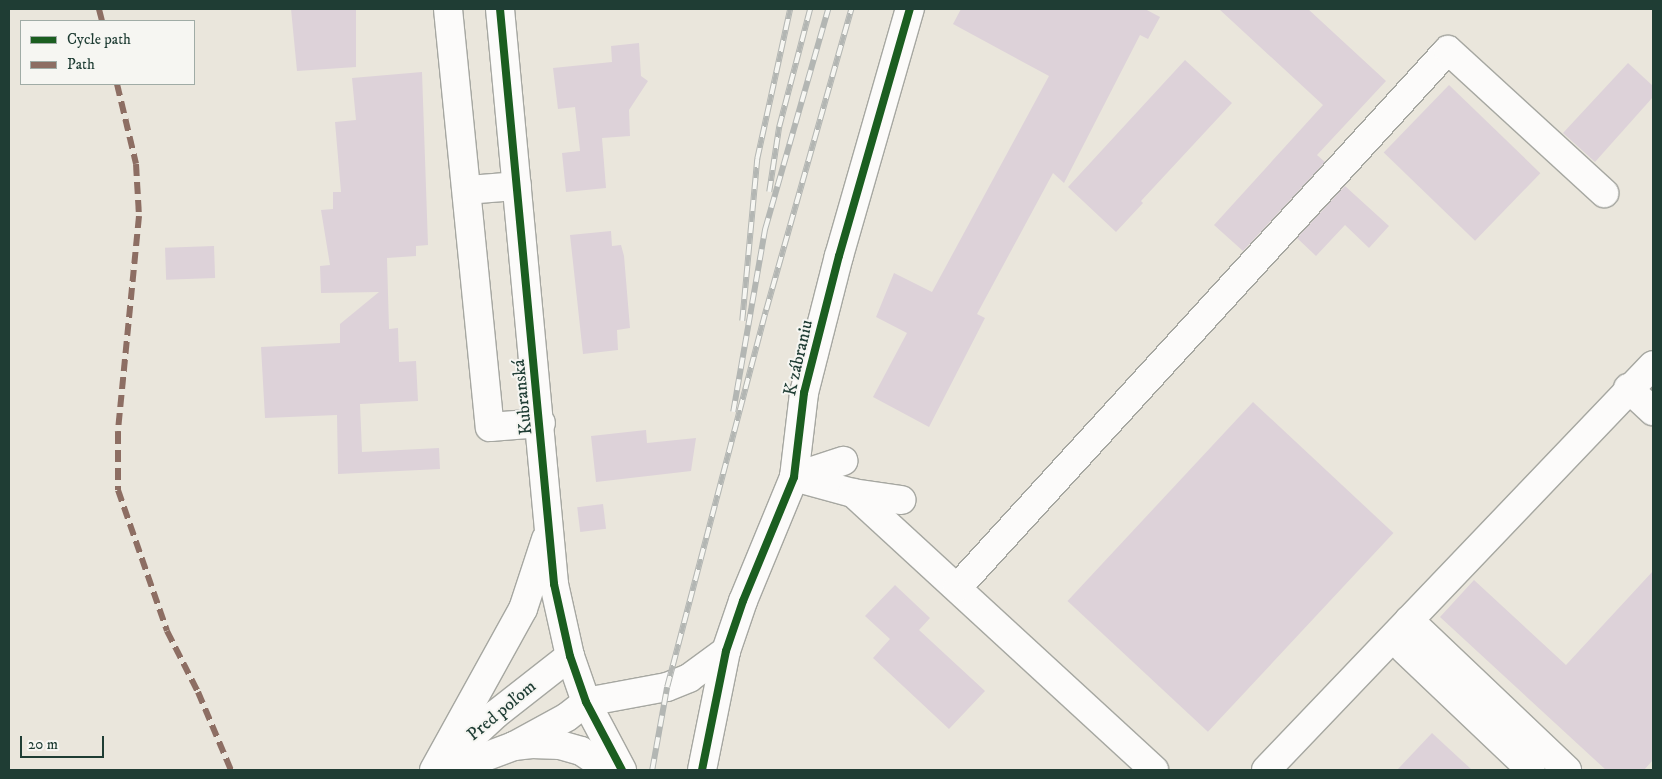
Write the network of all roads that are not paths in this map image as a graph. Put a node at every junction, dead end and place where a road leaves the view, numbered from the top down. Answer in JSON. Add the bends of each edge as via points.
{"nodes":[{"id":1,"x":448,"y":9,"type":"edge"},
{"id":2,"x":500,"y":9,"type":"edge"},
{"id":3,"x":910,"y":9,"type":"edge"},
{"id":4,"x":517,"y":186,"type":"junction"},
{"id":5,"x":467,"y":190,"type":"junction"},
{"id":6,"x":1604,"y":193,"type":"dead end"},
{"id":7,"x":1653,"y":365,"type":"edge"},
{"id":8,"x":1628,"y":388,"type":"junction"},
{"id":9,"x":1653,"y":411,"type":"edge"},
{"id":10,"x":541,"y":423,"type":"junction"},
{"id":11,"x":843,"y":462,"type":"dead end"},
{"id":12,"x":794,"y":477,"type":"junction"},
{"id":13,"x":853,"y":493,"type":"junction"},
{"id":14,"x":901,"y":500,"type":"dead end"},
{"id":15,"x":549,"y":528,"type":"junction"},
{"id":16,"x":957,"y":588,"type":"junction"},
{"id":17,"x":1409,"y":620,"type":"junction"},
{"id":18,"x":1404,"y":649,"type":"dead end"},
{"id":19,"x":726,"y":651,"type":"junction"},
{"id":20,"x":570,"y":656,"type":"junction"},
{"id":21,"x":586,"y":702,"type":"junction"},
{"id":22,"x":514,"y":746,"type":"junction"},
{"id":23,"x":435,"y":770,"type":"edge"},
{"id":24,"x":450,"y":770,"type":"edge"},
{"id":25,"x":610,"y":770,"type":"edge"},
{"id":26,"x":622,"y":770,"type":"edge"},
{"id":27,"x":702,"y":770,"type":"edge"},
{"id":28,"x":1154,"y":770,"type":"edge"},
{"id":29,"x":1266,"y":770,"type":"edge"},
{"id":30,"x":1531,"y":770,"type":"edge"},
{"id":31,"x":1567,"y":770,"type":"edge"}],
"edges":[{"from":1,"to":5,"type":"street","name":"Kubranská"},
{"from":2,"to":4,"type":"street","name":"Kubranská"},
{"from":3,"to":12,"type":"street","name":"K zábraniu","via":[[839,256],[804,393]]},
{"from":4,"to":5,"type":"street"},
{"from":4,"to":10,"type":"street","name":"Kubranská"},
{"from":5,"to":10,"type":"street","name":"Kubranská","via":[[490,428]]},
{"from":6,"to":16,"type":"street","via":[[1448,50]]},
{"from":7,"to":8,"type":"street"},
{"from":8,"to":9,"type":"street"},
{"from":8,"to":17,"type":"street"},
{"from":10,"to":15,"type":"street","name":"Kubranská"},
{"from":11,"to":12,"type":"street"},
{"from":12,"to":13,"type":"street"},
{"from":12,"to":19,"type":"street","name":"K zábraniu"},
{"from":13,"to":14,"type":"street"},
{"from":13,"to":16,"type":"street"},
{"from":15,"to":20,"type":"street","name":"Kubranská","via":[[554,584]]},
{"from":15,"to":23,"type":"street","via":[[523,609]]},
{"from":16,"to":28,"type":"street"},
{"from":17,"to":29,"type":"street"},
{"from":17,"to":31,"type":"street"},
{"from":18,"to":30,"type":"street"},
{"from":19,"to":21,"type":"street","via":[[689,678],[667,687]]},
{"from":19,"to":27,"type":"street","name":"K zábraniu"},
{"from":20,"to":21,"type":"street","name":"Kubranská"},
{"from":20,"to":23,"type":"street","name":"Pred poľom","via":[[496,714]]},
{"from":21,"to":22,"type":"street","name":"Pred poľom","via":[[568,717]]},
{"from":21,"to":26,"type":"street","name":"Kubranská"},
{"from":22,"to":24,"type":"street","name":"Pred poľom"},
{"from":22,"to":25,"type":"street","name":"Pred poľom","via":[[560,745],[582,751]]}]}
